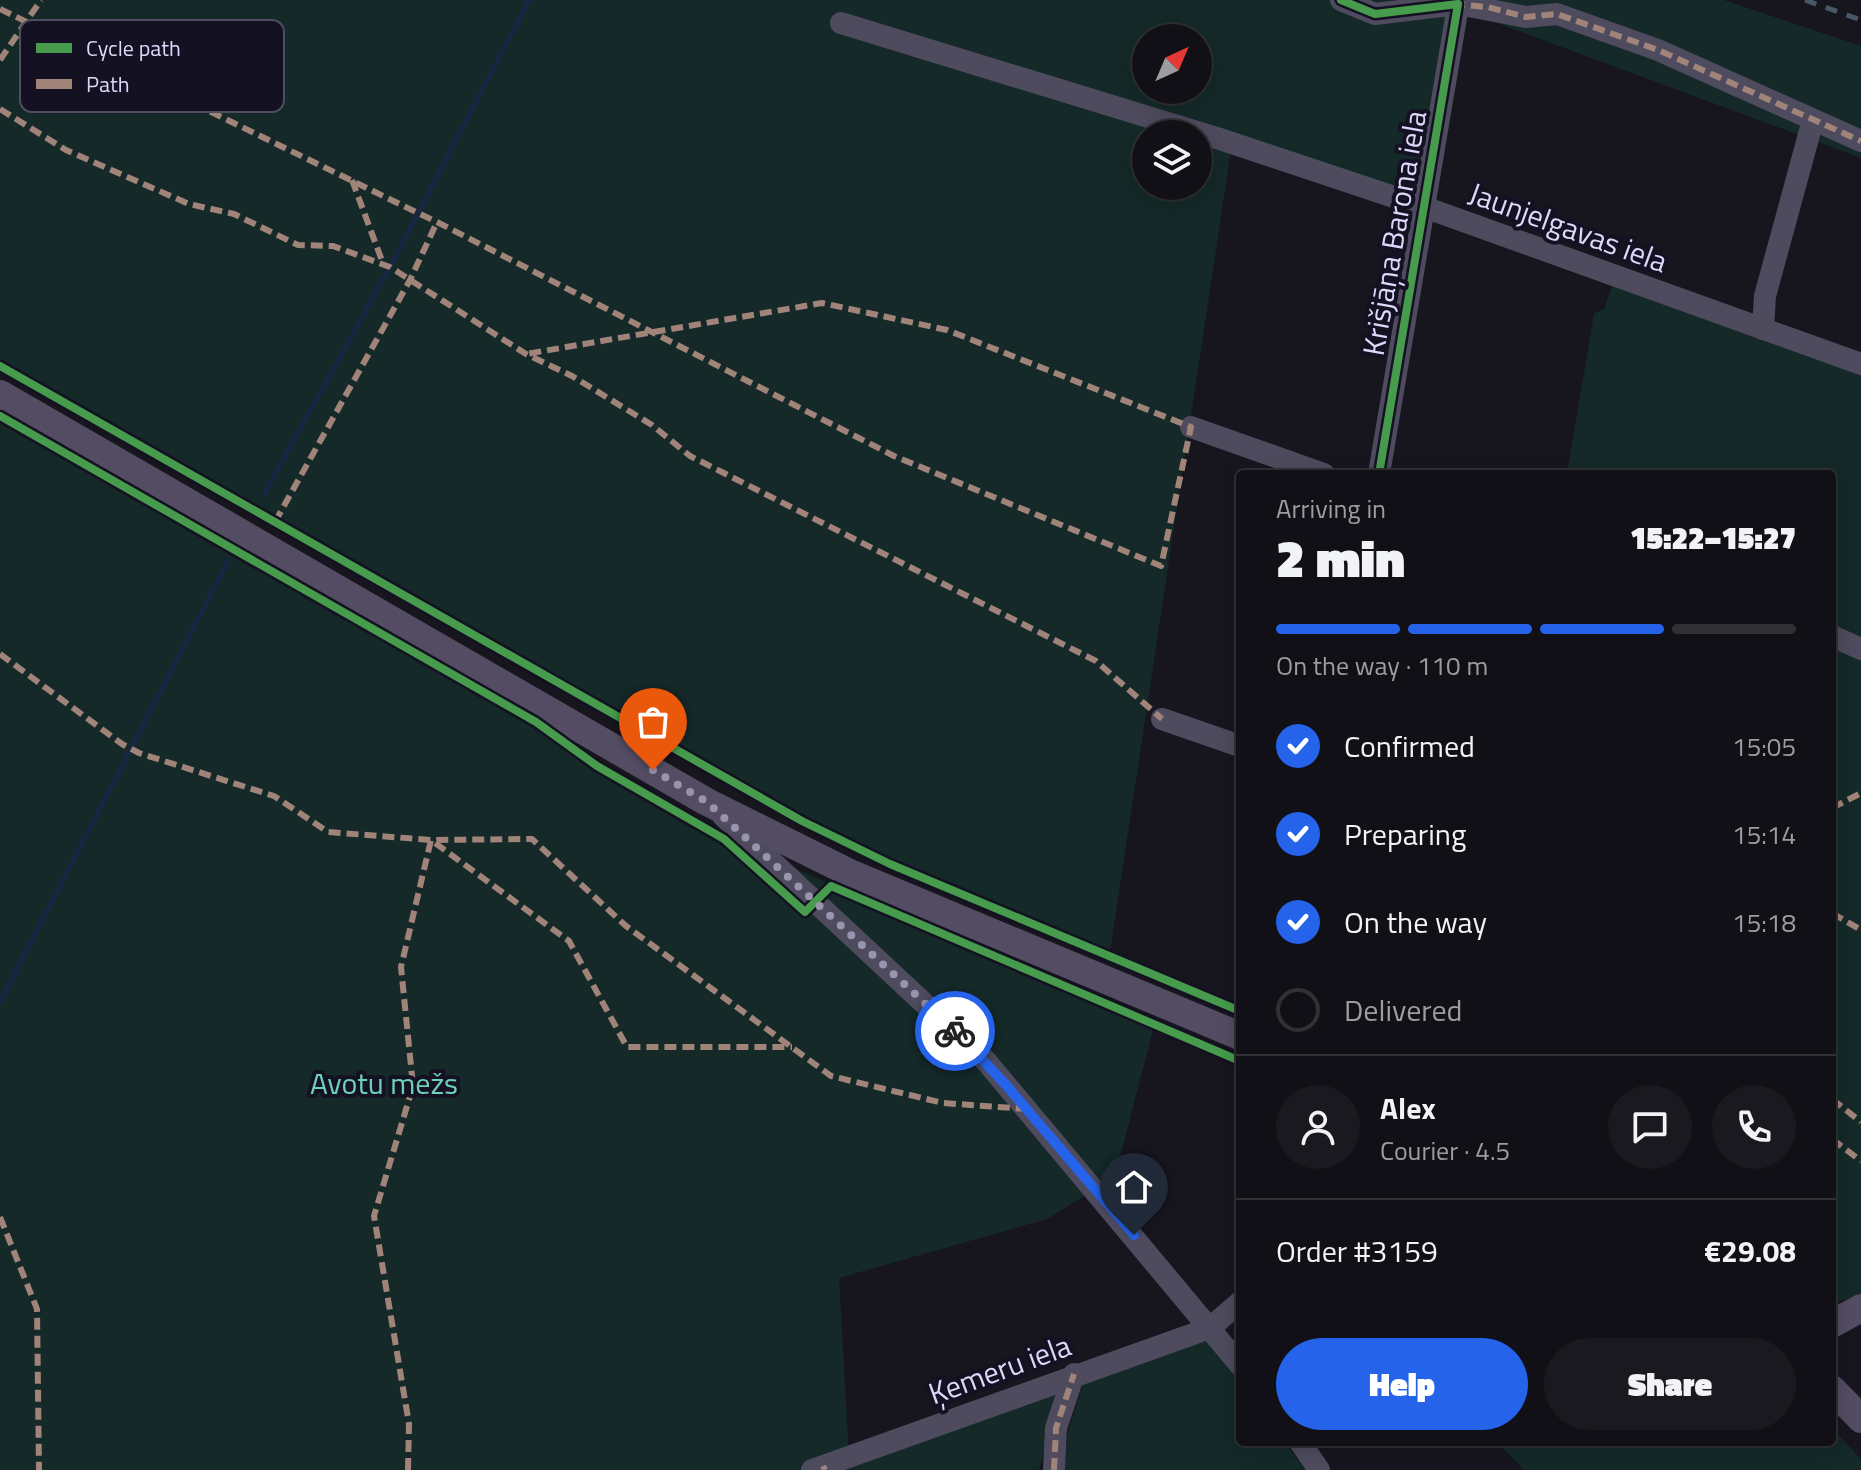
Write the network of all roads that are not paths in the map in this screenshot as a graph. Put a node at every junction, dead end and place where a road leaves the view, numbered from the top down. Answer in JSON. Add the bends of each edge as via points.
{"nodes":[{"id":1,"x":1341,"y":0,"type":"edge"},
{"id":2,"x":1459,"y":2,"type":"edge"},
{"id":3,"x":841,"y":23,"type":"dead end"},
{"id":4,"x":1813,"y":120,"type":"junction"},
{"id":5,"x":1861,"y":141,"type":"edge"},
{"id":6,"x":1424,"y":207,"type":"junction"},
{"id":7,"x":1763,"y":329,"type":"junction"},
{"id":8,"x":1861,"y":364,"type":"edge"},
{"id":9,"x":0,"y":394,"type":"edge"},
{"id":10,"x":1191,"y":427,"type":"dead end"},
{"id":11,"x":1313,"y":470,"type":"edge"},
{"id":12,"x":1380,"y":470,"type":"edge"},
{"id":13,"x":1836,"y":638,"type":"edge"},
{"id":14,"x":1861,"y":649,"type":"edge"},
{"id":15,"x":1162,"y":719,"type":"dead end"},
{"id":16,"x":1236,"y":745,"type":"edge"},
{"id":17,"x":707,"y":802,"type":"junction"},
{"id":18,"x":1236,"y":1034,"type":"edge"},
{"id":19,"x":1236,"y":1305,"type":"edge"},
{"id":20,"x":1861,"y":1308,"type":"edge"},
{"id":21,"x":1836,"y":1322,"type":"edge"},
{"id":22,"x":1210,"y":1328,"type":"junction"},
{"id":23,"x":1236,"y":1360,"type":"edge"},
{"id":24,"x":1074,"y":1374,"type":"junction"},
{"id":25,"x":1836,"y":1393,"type":"edge"},
{"id":26,"x":1861,"y":1419,"type":"edge"},
{"id":27,"x":1303,"y":1446,"type":"edge"},
{"id":28,"x":820,"y":1469,"type":"edge"},
{"id":29,"x":1054,"y":1470,"type":"edge"},
{"id":30,"x":1319,"y":1470,"type":"edge"}],
"edges":[{"from":1,"to":2,"type":"street","via":[[1375,14]]},
{"from":2,"to":4,"type":"street","via":[[1526,17],[1557,14],[1658,50]]},
{"from":2,"to":6,"type":"street","name":"Krišjāņa Barona iela"},
{"from":3,"to":6,"type":"street","name":"Jaunjelgavas iela"},
{"from":4,"to":5,"type":"street"},
{"from":4,"to":7,"type":"street","via":[[1765,296]]},
{"from":6,"to":7,"type":"street","name":"Jaunjelgavas iela"},
{"from":6,"to":12,"type":"street","name":"Krišjāņa Barona iela"},
{"from":7,"to":8,"type":"street","name":"Jaunjelgavas iela"},
{"from":9,"to":17,"type":"main road"},
{"from":10,"to":11,"type":"street"},
{"from":13,"to":14,"type":"street"},
{"from":15,"to":16,"type":"street"},
{"from":17,"to":18,"type":"main road","via":[[852,874]]},
{"from":17,"to":22,"type":"street","via":[[986,1061]]},
{"from":19,"to":22,"type":"street"},
{"from":20,"to":21,"type":"main road"},
{"from":22,"to":23,"type":"street"},
{"from":22,"to":24,"type":"street","name":"Ķemeru iela"},
{"from":24,"to":28,"type":"street","name":"Ķemeru iela"},
{"from":24,"to":29,"type":"street","via":[[1056,1428]]},
{"from":25,"to":26,"type":"main road"},
{"from":27,"to":30,"type":"street"}]}
